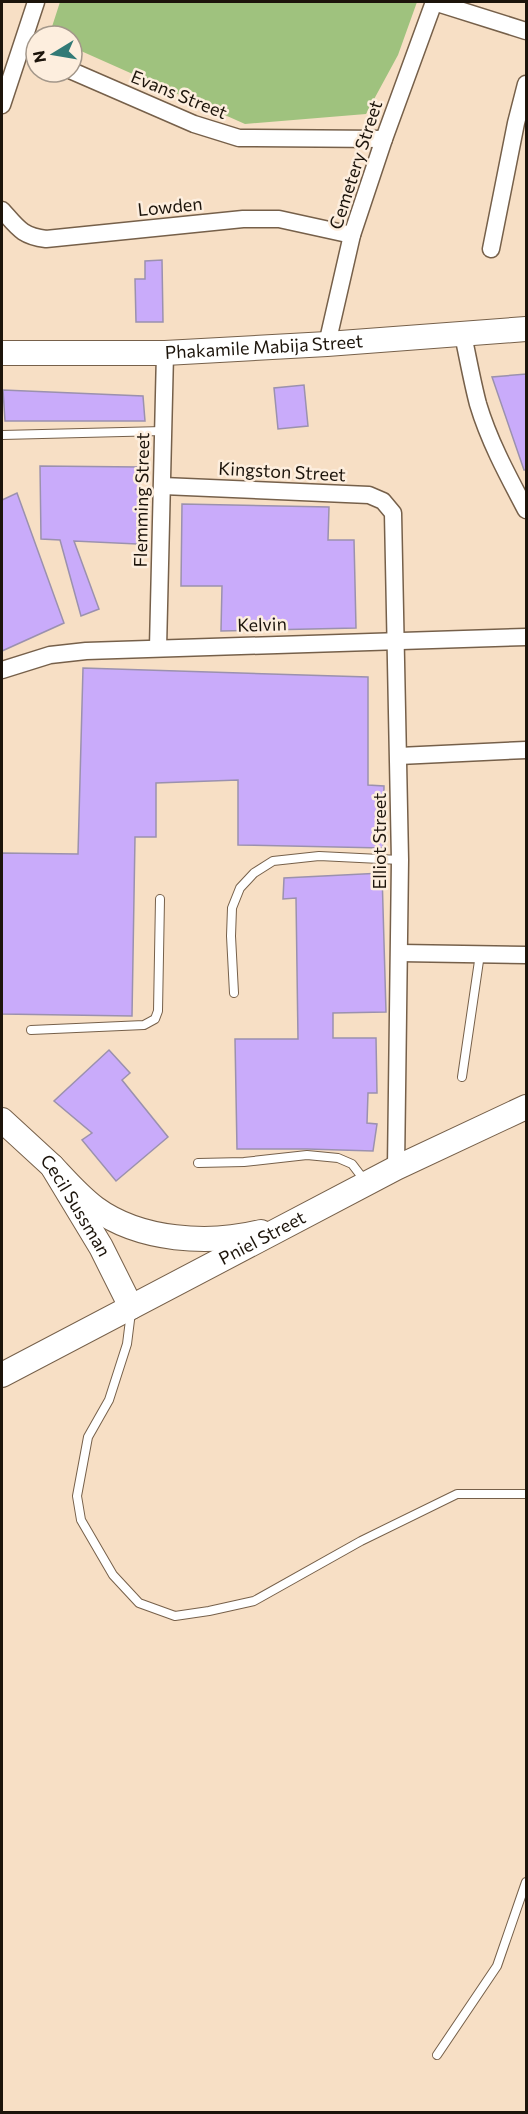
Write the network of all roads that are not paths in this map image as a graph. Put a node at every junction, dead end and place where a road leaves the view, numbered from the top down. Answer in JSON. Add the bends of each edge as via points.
{"nodes":[{"id":1,"x":36,"y":2,"type":"edge"},
{"id":2,"x":434,"y":2,"type":"edge"},
{"id":3,"x":32,"y":24,"type":"edge"},
{"id":4,"x":526,"y":31,"type":"edge"},
{"id":5,"x":24,"y":60,"type":"edge"},
{"id":6,"x":84,"y":76,"type":"edge"},
{"id":7,"x":526,"y":84,"type":"edge"},
{"id":8,"x":2,"y":105,"type":"edge"},
{"id":9,"x":521,"y":125,"type":"edge"},
{"id":10,"x":384,"y":139,"type":"junction"},
{"id":11,"x":2,"y":210,"type":"edge"},
{"id":12,"x":352,"y":235,"type":"junction"},
{"id":13,"x":491,"y":249,"type":"dead end"},
{"id":14,"x":526,"y":329,"type":"edge"},
{"id":15,"x":463,"y":335,"type":"junction"},
{"id":16,"x":327,"y":344,"type":"junction"},
{"id":17,"x":2,"y":352,"type":"edge"},
{"id":18,"x":165,"y":353,"type":"junction"},
{"id":19,"x":163,"y":431,"type":"junction"},
{"id":20,"x":2,"y":435,"type":"edge"},
{"id":21,"x":163,"y":486,"type":"junction"},
{"id":22,"x":526,"y":510,"type":"edge"},
{"id":23,"x":393,"y":513,"type":"joint"},
{"id":24,"x":526,"y":637,"type":"edge"},
{"id":25,"x":394,"y":641,"type":"junction"},
{"id":26,"x":158,"y":648,"type":"junction"},
{"id":27,"x":2,"y":670,"type":"edge"},
{"id":28,"x":526,"y":750,"type":"edge"},
{"id":29,"x":399,"y":756,"type":"junction"},
{"id":30,"x":400,"y":860,"type":"junction"},
{"id":31,"x":160,"y":899,"type":"dead end"},
{"id":32,"x":399,"y":953,"type":"junction"},
{"id":33,"x":480,"y":954,"type":"junction"},
{"id":34,"x":526,"y":955,"type":"edge"},
{"id":35,"x":234,"y":993,"type":"dead end"},
{"id":36,"x":31,"y":1030,"type":"dead end"},
{"id":37,"x":462,"y":1077,"type":"dead end"},
{"id":38,"x":526,"y":1107,"type":"edge"},
{"id":39,"x":2,"y":1119,"type":"edge"},
{"id":40,"x":198,"y":1163,"type":"dead end"},
{"id":41,"x":52,"y":1166,"type":"junction"},
{"id":42,"x":396,"y":1168,"type":"junction"},
{"id":43,"x":367,"y":1184,"type":"junction"},
{"id":44,"x":328,"y":1206,"type":"junction"},
{"id":45,"x":131,"y":1307,"type":"junction"},
{"id":46,"x":2,"y":1375,"type":"edge"},
{"id":47,"x":526,"y":1494,"type":"edge"},
{"id":48,"x":526,"y":1882,"type":"edge"},
{"id":49,"x":437,"y":2055,"type":"dead end"}],
"edges":[{"from":1,"to":3,"type":"street"},
{"from":2,"to":4,"type":"street"},
{"from":2,"to":10,"type":"street","name":"Cemetery Street"},
{"from":5,"to":8,"type":"street"},
{"from":6,"to":10,"type":"street","name":"Evans Street","via":[[194,124],[239,138]]},
{"from":7,"to":9,"type":"street"},
{"from":9,"to":13,"type":"street"},
{"from":10,"to":12,"type":"street","name":"Cemetery Street"},
{"from":11,"to":12,"type":"street","name":"Lowden","via":[[30,237],[46,239],[243,219],[279,219]]},
{"from":12,"to":16,"type":"street","name":"Cemetery Street"},
{"from":14,"to":15,"type":"street","name":"Phakamile Mabija Street"},
{"from":15,"to":16,"type":"street","name":"Phakamile Mabija Street"},
{"from":15,"to":22,"type":"street","via":[[478,404]]},
{"from":16,"to":18,"type":"street","name":"Phakamile Mabija Street"},
{"from":17,"to":18,"type":"street","name":"Phakamile Mabija Street"},
{"from":18,"to":19,"type":"street","name":"Flemming Street"},
{"from":19,"to":20,"type":"lane"},
{"from":19,"to":21,"type":"street","name":"Flemming Street"},
{"from":21,"to":23,"type":"street","name":"Kingston Street","via":[[369,495],[383,501]]},
{"from":21,"to":26,"type":"street","name":"Flemming Street"},
{"from":23,"to":25,"type":"street","name":"Elliot Street"},
{"from":24,"to":25,"type":"street","name":"Kelvin"},
{"from":25,"to":26,"type":"street","name":"Kelvin"},
{"from":25,"to":29,"type":"street","name":"Elliot Street"},
{"from":26,"to":27,"type":"street","name":"Kelvin","via":[[50,655]]},
{"from":28,"to":29,"type":"street"},
{"from":29,"to":30,"type":"street","name":"Elliot Street"},
{"from":30,"to":32,"type":"street","name":"Elliot Street"},
{"from":30,"to":35,"type":"lane","via":[[319,856],[273,861],[254,873],[240,888],[232,908]]},
{"from":31,"to":36,"type":"lane","via":[[155,1019],[144,1025]]},
{"from":32,"to":33,"type":"street"},
{"from":32,"to":42,"type":"street","name":"Elliot Street"},
{"from":33,"to":34,"type":"street"},
{"from":33,"to":37,"type":"lane"},
{"from":38,"to":42,"type":"street","name":"Pniel Street"},
{"from":39,"to":41,"type":"street","name":"Cecil Sussman"},
{"from":40,"to":43,"type":"lane","via":[[307,1155],[338,1158],[352,1164]]},
{"from":41,"to":44,"type":"street","via":[[97,1209],[124,1223],[183,1238],[243,1236],[273,1229]]},
{"from":41,"to":45,"type":"street","name":"Cecil Sussman","via":[[101,1247]]},
{"from":42,"to":43,"type":"street","name":"Pniel Street"},
{"from":43,"to":44,"type":"street","name":"Pniel Street"},
{"from":44,"to":45,"type":"street","name":"Pniel Street"},
{"from":45,"to":46,"type":"street","name":"Pniel Street"},
{"from":45,"to":47,"type":"lane","via":[[127,1344],[109,1400],[88,1437],[77,1496],[81,1520],[113,1575],[139,1603],[175,1616],[254,1600],[457,1494]]},
{"from":48,"to":49,"type":"lane","via":[[497,1966]]}]}
